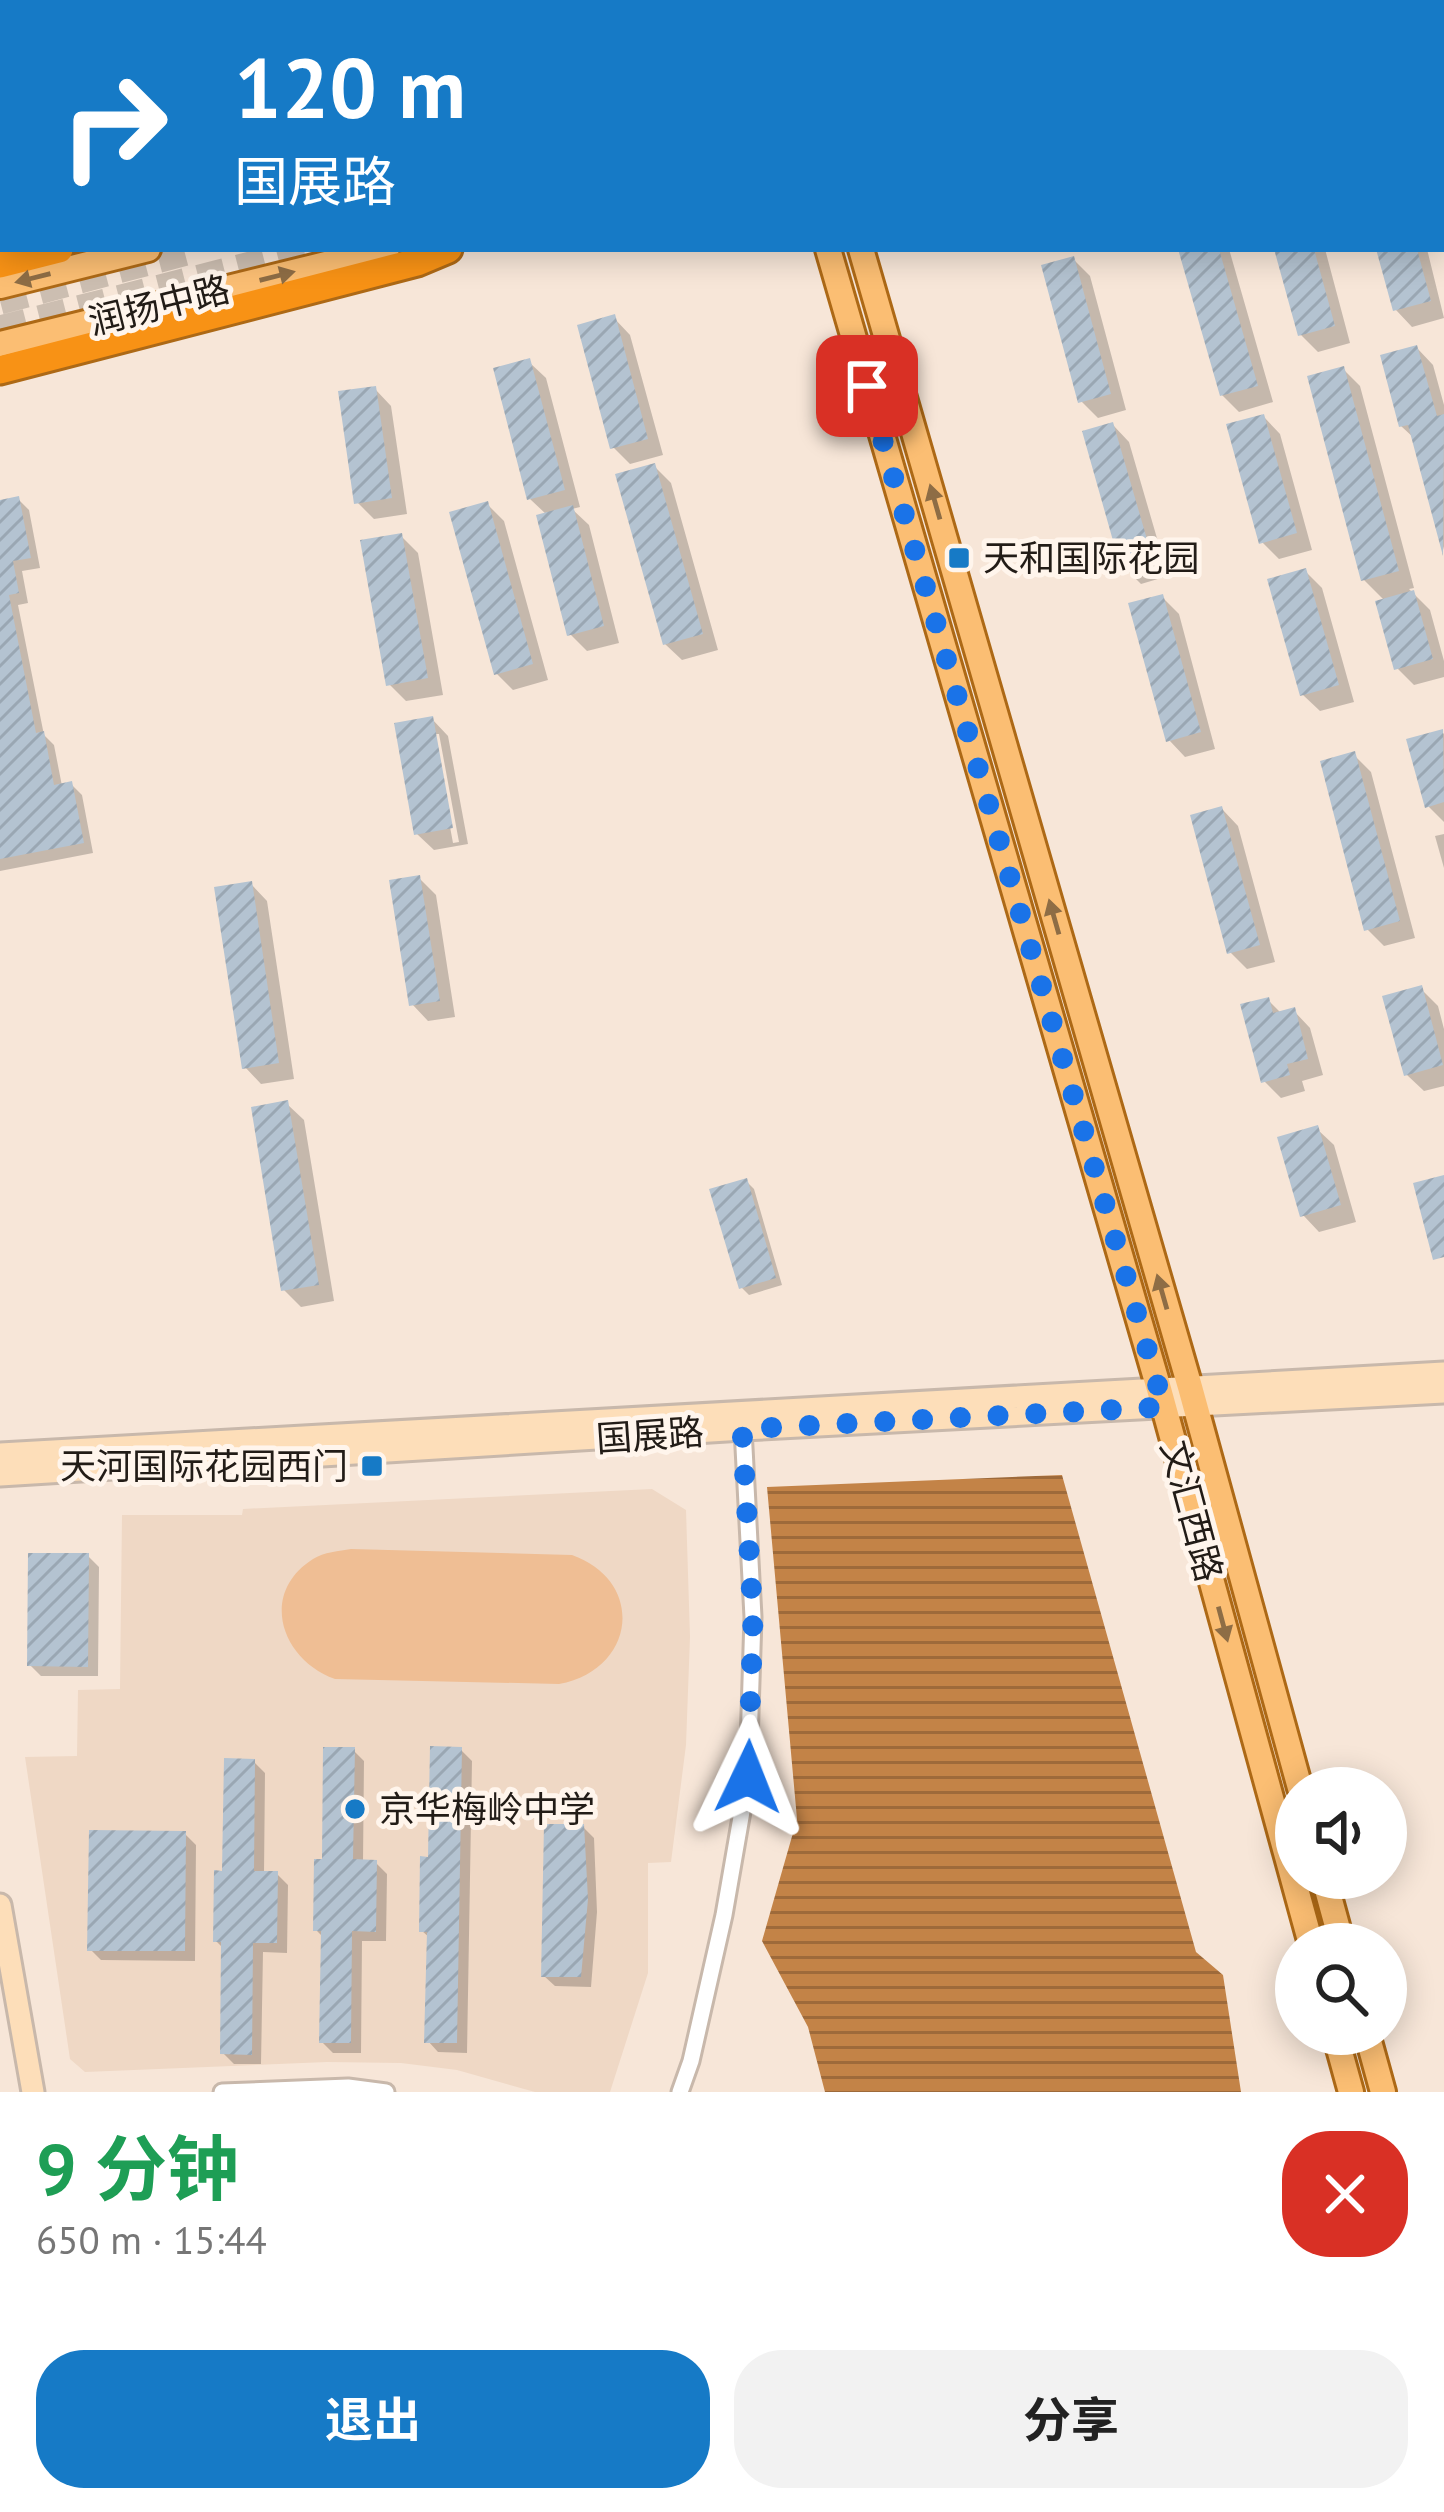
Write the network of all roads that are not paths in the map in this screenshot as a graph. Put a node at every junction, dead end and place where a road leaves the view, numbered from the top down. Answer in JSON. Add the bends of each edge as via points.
{"nodes":[{"id":1,"x":46,"y":252,"type":"edge"},
{"id":2,"x":136,"y":252,"type":"edge"},
{"id":3,"x":375,"y":252,"type":"edge"},
{"id":4,"x":439,"y":252,"type":"edge"},
{"id":5,"x":829,"y":252,"type":"edge"},
{"id":6,"x":863,"y":252,"type":"edge"},
{"id":7,"x":0,"y":264,"type":"edge"},
{"id":8,"x":0,"y":286,"type":"edge"},
{"id":9,"x":0,"y":344,"type":"edge"},
{"id":10,"x":0,"y":370,"type":"edge"},
{"id":11,"x":1444,"y":1373,"type":"edge"},
{"id":12,"x":1444,"y":1392,"type":"edge"},
{"id":13,"x":1192,"y":1395,"type":"junction"},
{"id":14,"x":1161,"y":1398,"type":"junction"},
{"id":15,"x":742,"y":1429,"type":"junction"},
{"id":16,"x":0,"y":1454,"type":"edge"},
{"id":17,"x":0,"y":1475,"type":"edge"},
{"id":18,"x":1294,"y":1767,"type":"edge"},
{"id":19,"x":0,"y":1905,"type":"edge"},
{"id":20,"x":1305,"y":1923,"type":"edge"},
{"id":21,"x":1341,"y":2055,"type":"edge"},
{"id":22,"x":1372,"y":2055,"type":"edge"},
{"id":23,"x":33,"y":2092,"type":"edge"},
{"id":24,"x":222,"y":2092,"type":"edge"},
{"id":25,"x":386,"y":2092,"type":"edge"},
{"id":26,"x":680,"y":2092,"type":"edge"},
{"id":27,"x":1351,"y":2092,"type":"edge"},
{"id":28,"x":1382,"y":2092,"type":"edge"}],
"edges":[{"from":1,"to":7,"type":"highway"},
{"from":2,"to":8,"type":"main road","name":"润扬中路","one_way":true},
{"from":9,"to":3,"type":"main road","name":"润扬中路","one_way":true},
{"from":4,"to":10,"type":"highway"},
{"from":5,"to":14,"type":"main road","name":"文汇西路"},
{"from":13,"to":6,"type":"main road","name":"文汇西路","one_way":true},
{"from":11,"to":13,"type":"street","name":"国展路"},
{"from":12,"to":13,"type":"street","name":"国展路"},
{"from":13,"to":14,"type":"street","name":"国展路"},
{"from":13,"to":18,"type":"main road","name":"文汇西路"},
{"from":14,"to":15,"type":"street","name":"国展路"},
{"from":14,"to":16,"type":"street","name":"国展路"},
{"from":14,"to":20,"type":"main road","name":"文汇西路","one_way":true},
{"from":15,"to":17,"type":"street","name":"国展路"},
{"from":15,"to":26,"type":"street","via":[[753,1618],[748,1777]]},
{"from":19,"to":23,"type":"street"},
{"from":21,"to":27,"type":"main road"},
{"from":22,"to":28,"type":"main road"},
{"from":24,"to":25,"type":"street"}]}
